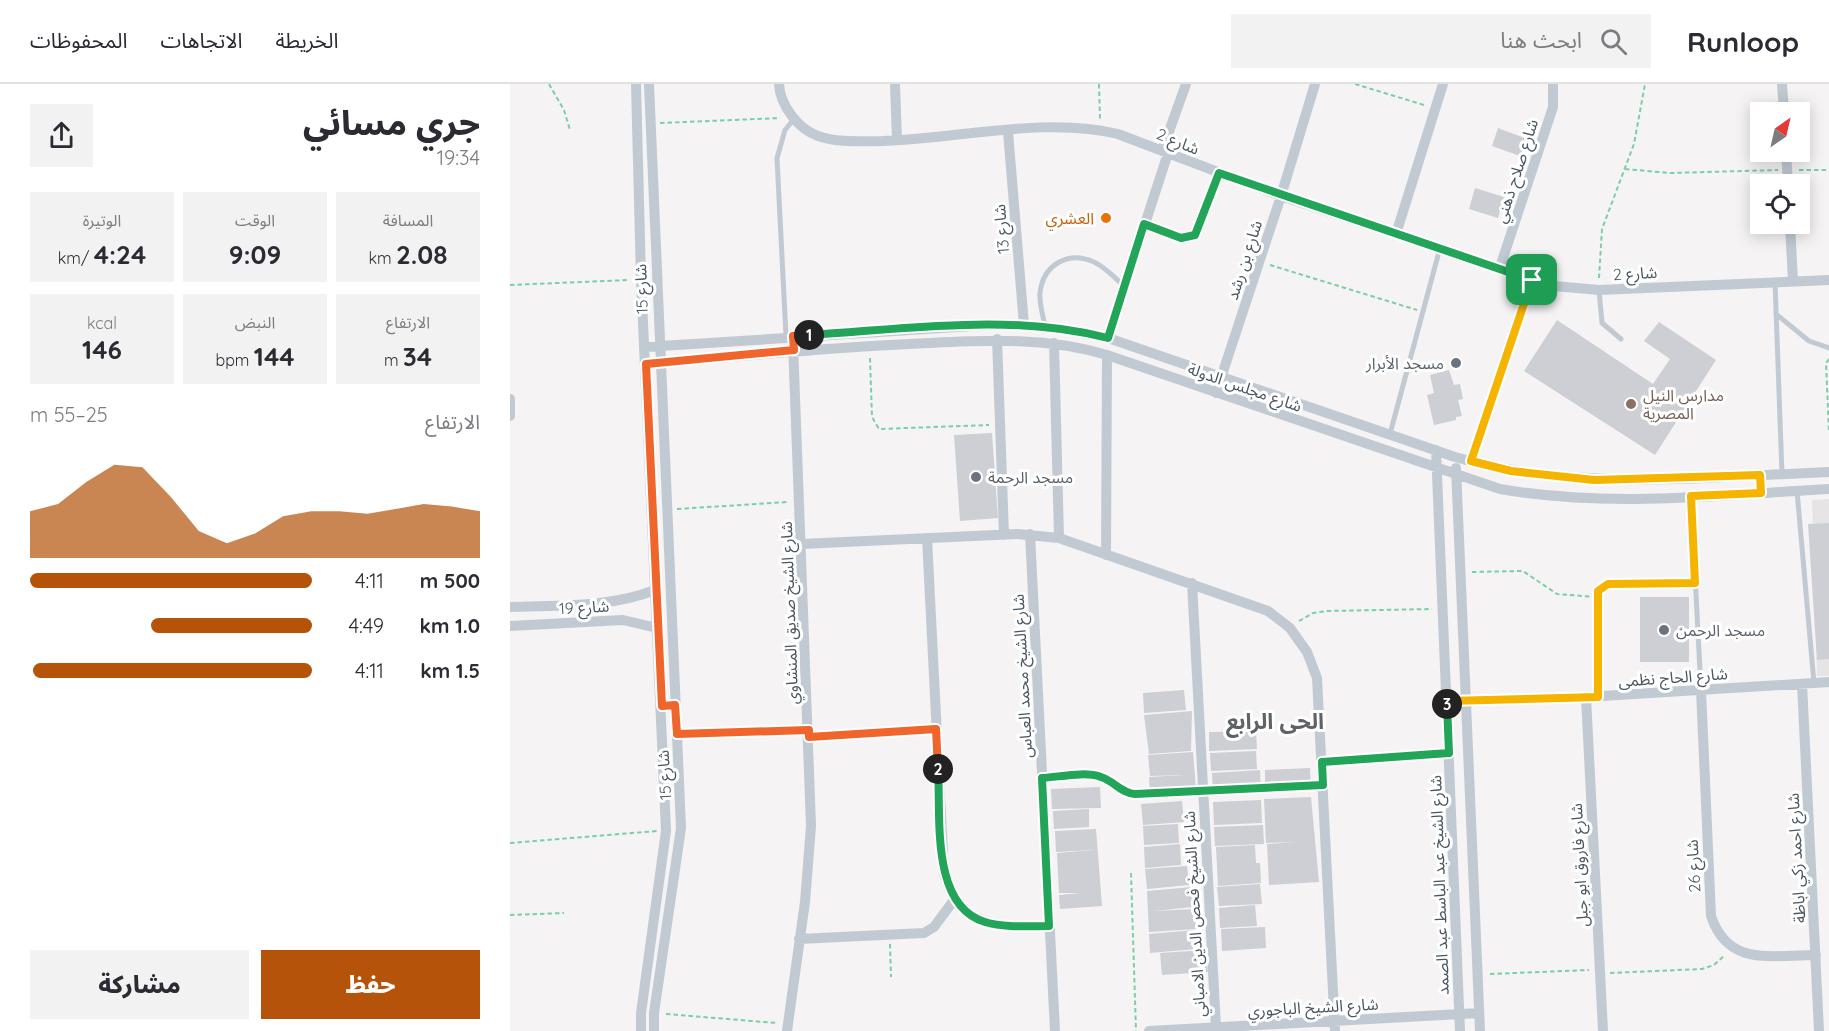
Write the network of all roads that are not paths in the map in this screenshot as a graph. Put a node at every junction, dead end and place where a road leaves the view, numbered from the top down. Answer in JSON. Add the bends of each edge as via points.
{"nodes":[{"id":1,"x":636,"y":84,"type":"edge"},
{"id":2,"x":649,"y":84,"type":"edge"},
{"id":3,"x":780,"y":84,"type":"edge"},
{"id":4,"x":895,"y":84,"type":"edge"},
{"id":5,"x":1186,"y":84,"type":"edge"},
{"id":6,"x":1315,"y":84,"type":"edge"},
{"id":7,"x":1443,"y":84,"type":"edge"},
{"id":8,"x":1553,"y":84,"type":"edge"},
{"id":9,"x":1782,"y":84,"type":"edge"},
{"id":10,"x":1783,"y":102,"type":"edge"},
{"id":11,"x":794,"y":119,"type":"junction"},
{"id":12,"x":1008,"y":132,"type":"junction"},
{"id":13,"x":897,"y":140,"type":"junction"},
{"id":14,"x":1165,"y":152,"type":"junction"},
{"id":15,"x":1281,"y":196,"type":"junction"},
{"id":16,"x":1396,"y":234,"type":"junction"},
{"id":17,"x":1791,"y":234,"type":"edge"},
{"id":18,"x":1440,"y":248,"type":"junction"},
{"id":19,"x":1500,"y":267,"type":"junction"},
{"id":20,"x":1829,"y":279,"type":"edge"},
{"id":21,"x":1532,"y":280,"type":"junction"},
{"id":22,"x":1793,"y":281,"type":"junction"},
{"id":23,"x":1775,"y":282,"type":"junction"},
{"id":24,"x":1124,"y":286,"type":"junction"},
{"id":25,"x":1599,"y":290,"type":"junction"},
{"id":26,"x":1776,"y":314,"type":"junction"},
{"id":27,"x":988,"y":325,"type":"junction"},
{"id":28,"x":1024,"y":325,"type":"junction"},
{"id":29,"x":1045,"y":326,"type":"junction"},
{"id":30,"x":789,"y":336,"type":"junction"},
{"id":31,"x":1108,"y":338,"type":"junction"},
{"id":32,"x":1621,"y":339,"type":"dead end"},
{"id":33,"x":993,"y":340,"type":"junction"},
{"id":34,"x":1054,"y":343,"type":"junction"},
{"id":35,"x":658,"y":346,"type":"junction"},
{"id":36,"x":645,"y":347,"type":"junction"},
{"id":37,"x":1829,"y":348,"type":"edge"},
{"id":38,"x":794,"y":350,"type":"junction"},
{"id":39,"x":1107,"y":355,"type":"junction"},
{"id":40,"x":659,"y":363,"type":"junction"},
{"id":41,"x":646,"y":364,"type":"junction"},
{"id":42,"x":1222,"y":376,"type":"junction"},
{"id":43,"x":1216,"y":393,"type":"junction"},
{"id":44,"x":510,"y":399,"type":"edge"},
{"id":45,"x":510,"y":414,"type":"edge"},
{"id":46,"x":1389,"y":434,"type":"junction"},
{"id":47,"x":1436,"y":450,"type":"junction"},
{"id":48,"x":1455,"y":457,"type":"junction"},
{"id":49,"x":1471,"y":461,"type":"junction"},
{"id":50,"x":1437,"y":468,"type":"junction"},
{"id":51,"x":1829,"y":472,"type":"edge"},
{"id":52,"x":1456,"y":474,"type":"junction"},
{"id":53,"x":1782,"y":474,"type":"junction"},
{"id":54,"x":1760,"y":475,"type":"junction"},
{"id":55,"x":1829,"y":489,"type":"edge"},
{"id":56,"x":1797,"y":491,"type":"junction"},
{"id":57,"x":1761,"y":493,"type":"junction"},
{"id":58,"x":1691,"y":496,"type":"junction"},
{"id":59,"x":1030,"y":534,"type":"junction"},
{"id":60,"x":1004,"y":535,"type":"junction"},
{"id":61,"x":927,"y":538,"type":"junction"},
{"id":62,"x":1059,"y":538,"type":"junction"},
{"id":63,"x":801,"y":544,"type":"junction"},
{"id":64,"x":1106,"y":555,"type":"junction"},
{"id":65,"x":1192,"y":583,"type":"junction"},
{"id":66,"x":655,"y":590,"type":"junction"},
{"id":67,"x":510,"y":607,"type":"edge"},
{"id":68,"x":510,"y":626,"type":"edge"},
{"id":69,"x":657,"y":628,"type":"junction"},
{"id":70,"x":1829,"y":682,"type":"edge"},
{"id":71,"x":1814,"y":683,"type":"junction"},
{"id":72,"x":1802,"y":684,"type":"junction"},
{"id":73,"x":1701,"y":690,"type":"junction"},
{"id":74,"x":1586,"y":697,"type":"junction"},
{"id":75,"x":1466,"y":700,"type":"junction"},
{"id":76,"x":1447,"y":701,"type":"junction"},
{"id":77,"x":675,"y":705,"type":"junction"},
{"id":78,"x":662,"y":706,"type":"junction"},
{"id":79,"x":954,"y":900,"type":"junction"},
{"id":80,"x":1049,"y":926,"type":"junction"},
{"id":81,"x":799,"y":939,"type":"junction"},
{"id":82,"x":1816,"y":955,"type":"junction"},
{"id":83,"x":1460,"y":1014,"type":"junction"},
{"id":84,"x":1479,"y":1014,"type":"junction"},
{"id":85,"x":1335,"y":1026,"type":"edge"},
{"id":86,"x":787,"y":1027,"type":"edge"},
{"id":87,"x":1216,"y":1028,"type":"junction"},
{"id":88,"x":641,"y":1031,"type":"edge"},
{"id":89,"x":654,"y":1031,"type":"edge"},
{"id":90,"x":1055,"y":1031,"type":"edge"},
{"id":91,"x":1149,"y":1031,"type":"edge"},
{"id":92,"x":1460,"y":1031,"type":"edge"},
{"id":93,"x":1480,"y":1031,"type":"edge"},
{"id":94,"x":1603,"y":1031,"type":"edge"},
{"id":95,"x":1820,"y":1031,"type":"edge"}],
"edges":[{"from":1,"to":36,"type":"street","name":"شارع 15"},
{"from":2,"to":35,"type":"street","name":"شارع 15"},
{"from":3,"to":11,"type":"street","name":"شارع 2","via":[[780,93]]},
{"from":4,"to":13,"type":"street"},
{"from":5,"to":14,"type":"street"},
{"from":6,"to":15,"type":"street","name":"شارع بن رشد"},
{"from":7,"to":16,"type":"street"},
{"from":8,"to":19,"type":"street","name":"شارع صلاح ذهني","via":[[1553,107]]},
{"from":9,"to":10,"type":"street"},
{"from":11,"to":13,"type":"street","name":"شارع 2","via":[[817,136],[846,141]]},
{"from":11,"to":30,"type":"lane","via":[[785,130],[777,159]]},
{"from":12,"to":13,"type":"street","name":"شارع 2"},
{"from":12,"to":14,"type":"street","name":"شارع 2","via":[[1063,127],[1100,129]]},
{"from":12,"to":28,"type":"street","name":"شارع 13"},
{"from":14,"to":15,"type":"street","name":"شارع 2"},
{"from":14,"to":24,"type":"street"},
{"from":15,"to":16,"type":"street","name":"شارع 2"},
{"from":15,"to":42,"type":"street","name":"شارع بن رشد"},
{"from":16,"to":18,"type":"street","name":"شارع 2"},
{"from":17,"to":22,"type":"street"},
{"from":18,"to":19,"type":"street","name":"شارع 2"},
{"from":18,"to":46,"type":"lane"},
{"from":19,"to":21,"type":"street","name":"شارع 2"},
{"from":20,"to":22,"type":"street","name":"شارع 2"},
{"from":21,"to":25,"type":"street","name":"شارع 2","via":[[1576,290]]},
{"from":21,"to":49,"type":"lane"},
{"from":22,"to":23,"type":"street","name":"شارع 2"},
{"from":23,"to":25,"type":"street","name":"شارع 2"},
{"from":23,"to":26,"type":"lane"},
{"from":24,"to":29,"type":"lane","via":[[1096,263],[1077,256],[1058,261],[1044,276],[1040,295]]},
{"from":24,"to":31,"type":"street"},
{"from":25,"to":32,"type":"lane","via":[[1602,323]]},
{"from":26,"to":37,"type":"lane","via":[[1809,341]]},
{"from":26,"to":53,"type":"lane"},
{"from":27,"to":28,"type":"street","name":"شارع مجلس الدولة"},
{"from":27,"to":30,"type":"street","name":"شارع مجلس الدولة"},
{"from":27,"to":33,"type":"street"},
{"from":28,"to":29,"type":"street","name":"شارع مجلس الدولة"},
{"from":29,"to":31,"type":"street","name":"شارع مجلس الدولة"},
{"from":30,"to":35,"type":"street","name":"شارع مجلس الدولة"},
{"from":30,"to":38,"type":"street","name":"شارع الشيخ صديق المنشاوي"},
{"from":31,"to":42,"type":"street","name":"شارع مجلس الدولة"},
{"from":33,"to":34,"type":"street","name":"شارع مجلس الدولة"},
{"from":33,"to":38,"type":"street","name":"شارع مجلس الدولة"},
{"from":33,"to":60,"type":"street"},
{"from":34,"to":39,"type":"street","name":"شارع مجلس الدولة"},
{"from":34,"to":62,"type":"street"},
{"from":35,"to":36,"type":"street","name":"شارع مجلس الدولة"},
{"from":35,"to":40,"type":"street","name":"شارع 15"},
{"from":36,"to":41,"type":"street","name":"شارع 15"},
{"from":38,"to":40,"type":"street","name":"شارع مجلس الدولة"},
{"from":38,"to":63,"type":"street","name":"شارع الشيخ صديق المنشاوي"},
{"from":39,"to":43,"type":"street","name":"شارع مجلس الدولة"},
{"from":39,"to":64,"type":"street"},
{"from":40,"to":41,"type":"street","name":"شارع مجلس الدولة"},
{"from":40,"to":77,"type":"street","name":"شارع 15"},
{"from":41,"to":66,"type":"street","name":"شارع 15"},
{"from":42,"to":43,"type":"street","name":"شارع بن رشد"},
{"from":42,"to":46,"type":"street","name":"شارع مجلس الدولة"},
{"from":43,"to":50,"type":"street","name":"شارع مجلس الدولة"},
{"from":44,"to":45,"type":"street"},
{"from":46,"to":47,"type":"street","name":"شارع مجلس الدولة"},
{"from":47,"to":48,"type":"street","name":"شارع مجلس الدولة"},
{"from":47,"to":50,"type":"street","name":"شارع الشيخ عبد الباسط عبد الصمد"},
{"from":48,"to":49,"type":"street","name":"شارع مجلس الدولة"},
{"from":48,"to":52,"type":"street","name":"شارع الشيخ عبد الباسط عبد الصمد"},
{"from":49,"to":54,"type":"street","name":"شارع مجلس الدولة","via":[[1511,471],[1594,480]]},
{"from":50,"to":52,"type":"street","name":"شارع مجلس الدولة"},
{"from":50,"to":76,"type":"street","name":"شارع الشيخ عبد الباسط عبد الصمد"},
{"from":51,"to":53,"type":"street","name":"شارع مجلس الدولة"},
{"from":52,"to":58,"type":"street","name":"شارع مجلس الدولة","via":[[1500,489],[1544,496],[1590,500]]},
{"from":52,"to":75,"type":"street","name":"شارع الشيخ عبد الباسط عبد الصمد"},
{"from":53,"to":54,"type":"street","name":"شارع مجلس الدولة"},
{"from":54,"to":57,"type":"street"},
{"from":55,"to":56,"type":"street","name":"شارع مجلس الدولة"},
{"from":56,"to":57,"type":"street","name":"شارع مجلس الدولة"},
{"from":56,"to":71,"type":"lane"},
{"from":57,"to":58,"type":"street","name":"شارع مجلس الدولة"},
{"from":58,"to":73,"type":"lane"},
{"from":59,"to":60,"type":"street"},
{"from":59,"to":62,"type":"street"},
{"from":59,"to":80,"type":"street","name":"شارع الشيخ محمد العباس"},
{"from":60,"to":61,"type":"street"},
{"from":61,"to":63,"type":"street"},
{"from":61,"to":79,"type":"street","via":[[944,874]]},
{"from":62,"to":64,"type":"street"},
{"from":63,"to":81,"type":"street","name":"شارع الشيخ صديق المنشاوي","via":[[810,854]]},
{"from":64,"to":65,"type":"street"},
{"from":65,"to":85,"type":"street","via":[[1268,610],[1290,628],[1307,651],[1317,678]]},
{"from":65,"to":87,"type":"street","name":"شارع الشيخ فحص الدين الامباني"},
{"from":66,"to":67,"type":"street","name":"شارع 19","via":[[603,603]]},
{"from":66,"to":69,"type":"street","name":"شارع 15"},
{"from":68,"to":69,"type":"street","name":"شارع 19","via":[[623,620]]},
{"from":69,"to":78,"type":"street","name":"شارع 15"},
{"from":70,"to":71,"type":"street","name":"شارع الحاج نظمى"},
{"from":71,"to":72,"type":"street","name":"شارع الحاج نظمى"},
{"from":72,"to":73,"type":"street","name":"شارع الحاج نظمى"},
{"from":72,"to":82,"type":"street","name":"شارع احمد زكي اباظة"},
{"from":73,"to":74,"type":"street","name":"شارع الحاج نظمى"},
{"from":73,"to":82,"type":"street","name":"شارع 26","via":[[1711,916],[1717,933],[1730,947],[1747,955]]},
{"from":74,"to":75,"type":"street","name":"شارع الحاج نظمى"},
{"from":74,"to":94,"type":"street","name":"شارع فاروق ابو جبل"},
{"from":75,"to":76,"type":"street","name":"شارع الحاج نظمى"},
{"from":75,"to":84,"type":"street","name":"شارع الشيخ عبد الباسط عبد الصمد"},
{"from":76,"to":83,"type":"street","name":"شارع الشيخ عبد الباسط عبد الصمد"},
{"from":77,"to":78,"type":"street"},
{"from":77,"to":89,"type":"street","name":"شارع 15","via":[[681,828]]},
{"from":78,"to":88,"type":"street","name":"شارع 15","via":[[666,831]]},
{"from":79,"to":80,"type":"street","via":[[982,922]]},
{"from":79,"to":81,"type":"street","via":[[934,927],[924,933]]},
{"from":80,"to":90,"type":"street","name":"شارع الشيخ محمد العباس"},
{"from":81,"to":86,"type":"street","name":"شارع الشيخ صديق المنشاوي"},
{"from":82,"to":95,"type":"street","name":"شارع احمد زكي اباظة"},
{"from":83,"to":84,"type":"street","name":"شارع الشيخ الباجوري"},
{"from":83,"to":85,"type":"street","name":"شارع الشيخ الباجوري"},
{"from":83,"to":92,"type":"street","name":"شارع الشيخ عبد الباسط عبد الصمد"},
{"from":84,"to":93,"type":"street","name":"شارع الشيخ عبد الباسط عبد الصمد"},
{"from":85,"to":87,"type":"street","name":"شارع الشيخ الباجوري"},
{"from":87,"to":91,"type":"street","name":"شارع الشيخ الباجوري"}]}
